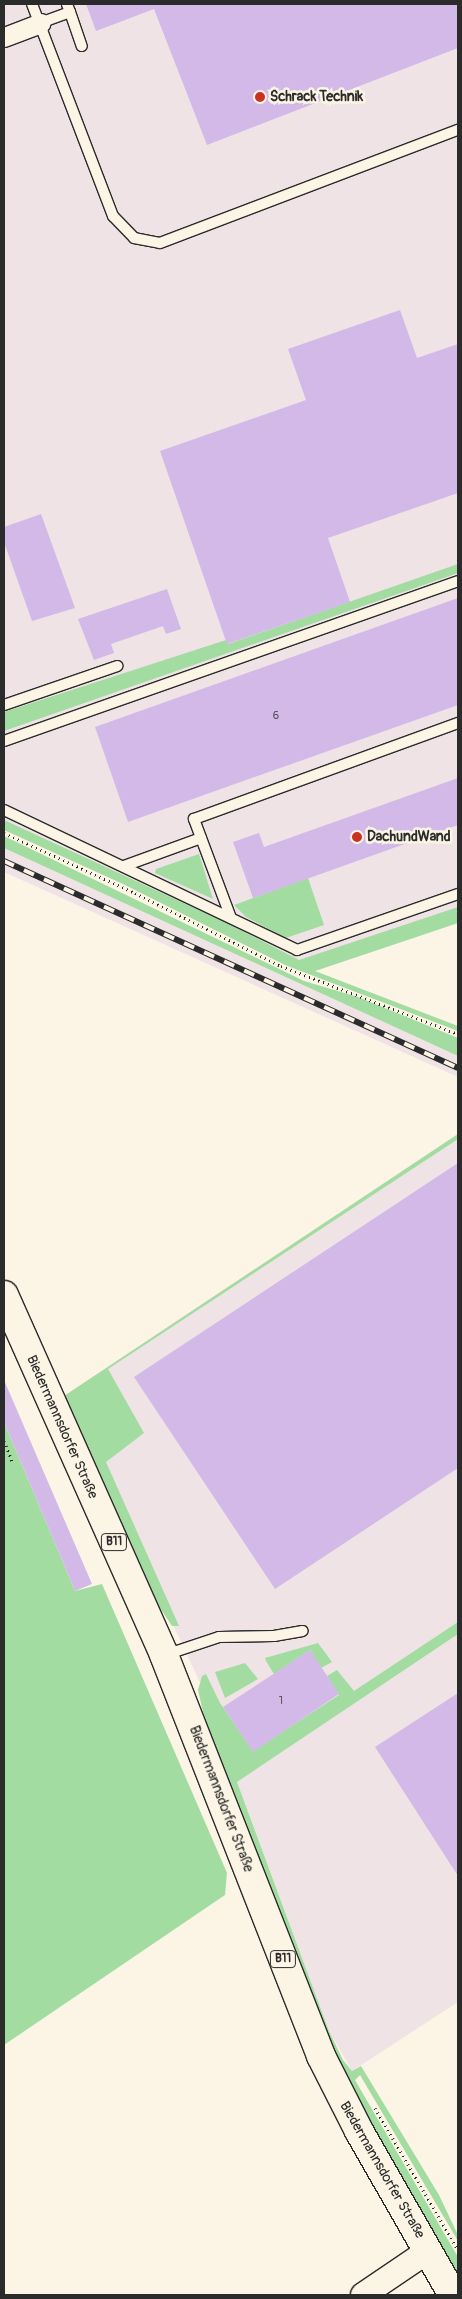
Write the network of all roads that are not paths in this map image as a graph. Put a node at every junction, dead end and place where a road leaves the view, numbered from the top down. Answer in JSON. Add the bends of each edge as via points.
{"nodes":[{"id":1,"x":32,"y":4,"type":"edge"},
{"id":2,"x":68,"y":8,"type":"edge"},
{"id":3,"x":40,"y":24,"type":"junction"},
{"id":4,"x":4,"y":37,"type":"edge"},
{"id":5,"x":82,"y":46,"type":"dead end"},
{"id":6,"x":458,"y":130,"type":"edge"},
{"id":7,"x":458,"y":581,"type":"edge"},
{"id":8,"x":117,"y":666,"type":"dead end"},
{"id":9,"x":4,"y":705,"type":"edge"},
{"id":10,"x":458,"y":723,"type":"edge"},
{"id":11,"x":4,"y":741,"type":"edge"},
{"id":12,"x":4,"y":810,"type":"edge"},
{"id":13,"x":201,"y":838,"type":"junction"},
{"id":14,"x":124,"y":866,"type":"junction"},
{"id":15,"x":458,"y":894,"type":"edge"},
{"id":16,"x":231,"y":918,"type":"junction"},
{"id":17,"x":6,"y":1306,"type":"edge"},
{"id":18,"x":303,"y":1631,"type":"dead end"},
{"id":19,"x":164,"y":1655,"type":"junction"},
{"id":20,"x":428,"y":2251,"type":"junction"},
{"id":21,"x":363,"y":2295,"type":"edge"},
{"id":22,"x":453,"y":2295,"type":"edge"}],
"edges":[{"from":1,"to":3,"type":"lane"},
{"from":2,"to":3,"type":"lane"},
{"from":2,"to":5,"type":"lane"},
{"from":3,"to":4,"type":"street"},
{"from":3,"to":6,"type":"lane","via":[[113,216],[134,238],[160,243]]},
{"from":7,"to":11,"type":"lane"},
{"from":8,"to":9,"type":"lane"},
{"from":10,"to":13,"type":"lane","via":[[194,819]]},
{"from":12,"to":14,"type":"lane"},
{"from":13,"to":14,"type":"lane"},
{"from":13,"to":16,"type":"lane"},
{"from":14,"to":16,"type":"lane"},
{"from":15,"to":16,"type":"lane","via":[[297,950]]},
{"from":17,"to":19,"type":"main road","name":"Biedermannsdorfer Straße","number":"B11"},
{"from":18,"to":19,"type":"lane","via":[[274,1636],[219,1637]]},
{"from":19,"to":20,"type":"main road","name":"Biedermannsdorfer Straße","number":"B11","via":[[321,2056],[351,2116]]},
{"from":20,"to":21,"type":"street"},
{"from":20,"to":22,"type":"main road","name":"Biedermannsdorfer Straße","number":"B11"}]}
